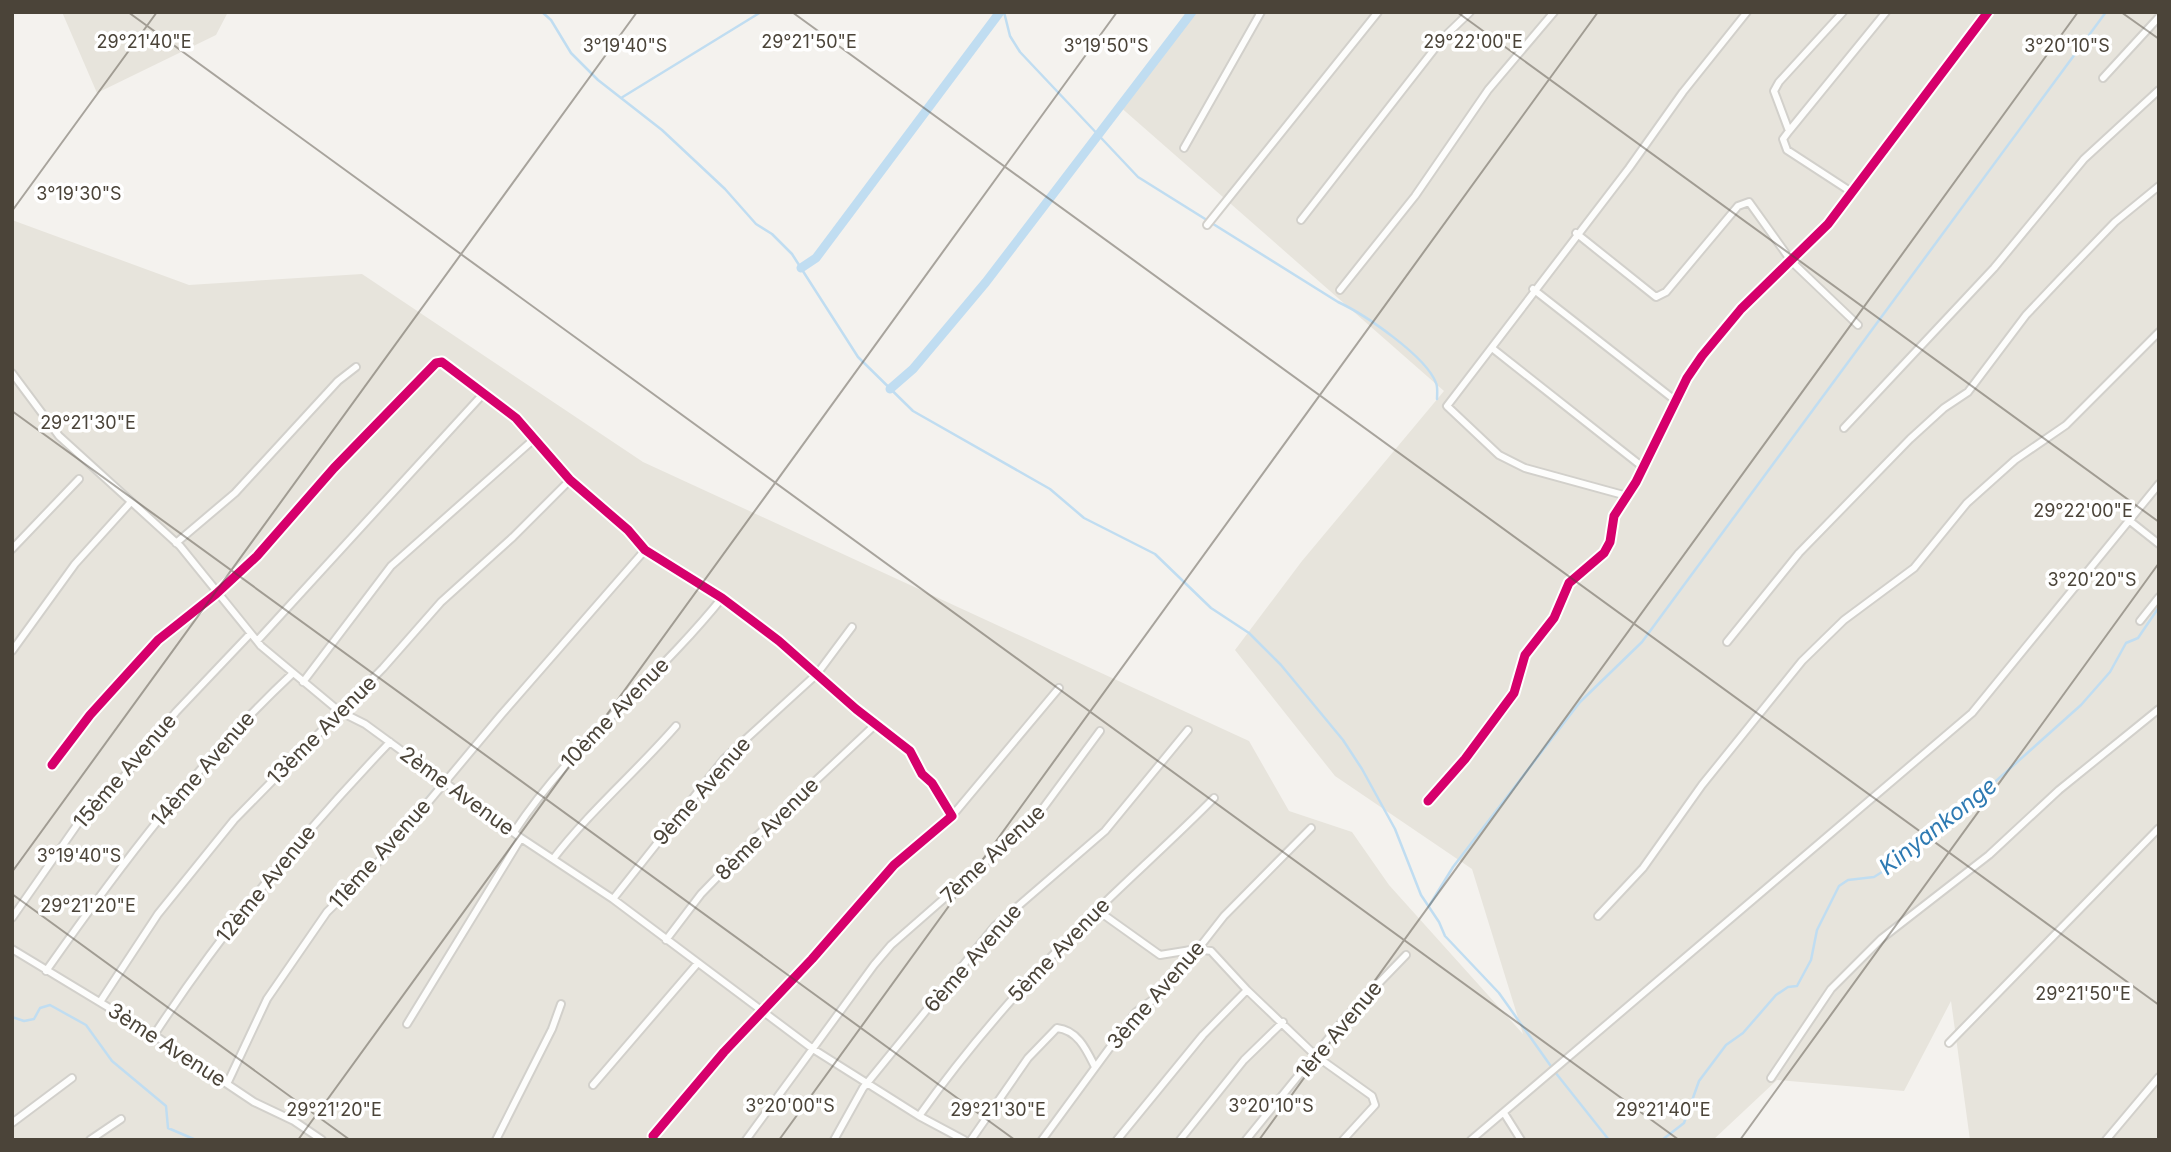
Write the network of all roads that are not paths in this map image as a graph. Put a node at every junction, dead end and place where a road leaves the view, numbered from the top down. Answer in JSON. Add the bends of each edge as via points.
{"nodes":[{"id":1,"x":1261,"y":12,"type":"edge"},
{"id":2,"x":1378,"y":12,"type":"edge"},
{"id":3,"x":1470,"y":12,"type":"edge"},
{"id":4,"x":1554,"y":12,"type":"edge"},
{"id":5,"x":1747,"y":12,"type":"edge"},
{"id":6,"x":1843,"y":12,"type":"edge"},
{"id":7,"x":1886,"y":12,"type":"edge"},
{"id":8,"x":1988,"y":12,"type":"edge"},
{"id":9,"x":2159,"y":17,"type":"edge"},
{"id":10,"x":2103,"y":78,"type":"dead end"},
{"id":11,"x":2159,"y":90,"type":"edge"},
{"id":12,"x":1789,"y":131,"type":"junction"},
{"id":13,"x":1184,"y":148,"type":"dead end"},
{"id":14,"x":2159,"y":186,"type":"edge"},
{"id":15,"x":1853,"y":193,"type":"junction"},
{"id":16,"x":1301,"y":220,"type":"dead end"},
{"id":17,"x":1209,"y":223,"type":"dead end"},
{"id":18,"x":1576,"y":233,"type":"junction"},
{"id":19,"x":1792,"y":262,"type":"junction"},
{"id":20,"x":1340,"y":289,"type":"dead end"},
{"id":21,"x":1533,"y":289,"type":"junction"},
{"id":22,"x":1858,"y":325,"type":"dead end"},
{"id":23,"x":2159,"y":332,"type":"edge"},
{"id":24,"x":1492,"y":348,"type":"junction"},
{"id":25,"x":356,"y":367,"type":"dead end"},
{"id":26,"x":12,"y":373,"type":"edge"},
{"id":27,"x":484,"y":393,"type":"junction"},
{"id":28,"x":1676,"y":401,"type":"junction"},
{"id":29,"x":1844,"y":428,"type":"dead end"},
{"id":30,"x":533,"y":440,"type":"junction"},
{"id":31,"x":1644,"y":468,"type":"junction"},
{"id":32,"x":79,"y":479,"type":"dead end"},
{"id":33,"x":570,"y":480,"type":"junction"},
{"id":34,"x":2159,"y":484,"type":"edge"},
{"id":35,"x":1627,"y":496,"type":"junction"},
{"id":36,"x":130,"y":503,"type":"junction"},
{"id":37,"x":2130,"y":521,"type":"junction"},
{"id":38,"x":176,"y":543,"type":"junction"},
{"id":39,"x":2159,"y":544,"type":"edge"},
{"id":40,"x":12,"y":549,"type":"edge"},
{"id":41,"x":645,"y":550,"type":"junction"},
{"id":42,"x":216,"y":594,"type":"junction"},
{"id":43,"x":2159,"y":597,"type":"edge"},
{"id":44,"x":722,"y":598,"type":"junction"},
{"id":45,"x":2140,"y":621,"type":"dead end"},
{"id":46,"x":852,"y":627,"type":"dead end"},
{"id":47,"x":250,"y":634,"type":"junction"},
{"id":48,"x":257,"y":641,"type":"junction"},
{"id":49,"x":1727,"y":642,"type":"dead end"},
{"id":50,"x":12,"y":651,"type":"edge"},
{"id":51,"x":292,"y":674,"type":"junction"},
{"id":52,"x":817,"y":674,"type":"junction"},
{"id":53,"x":303,"y":682,"type":"junction"},
{"id":54,"x":1059,"y":688,"type":"dead end"},
{"id":55,"x":2159,"y":709,"type":"edge"},
{"id":56,"x":339,"y":711,"type":"junction"},
{"id":57,"x":876,"y":724,"type":"junction"},
{"id":58,"x":676,"y":726,"type":"dead end"},
{"id":59,"x":1188,"y":730,"type":"dead end"},
{"id":60,"x":1100,"y":731,"type":"dead end"},
{"id":61,"x":390,"y":742,"type":"junction"},
{"id":62,"x":52,"y":765,"type":"dead end"},
{"id":63,"x":445,"y":784,"type":"junction"},
{"id":64,"x":1214,"y":797,"type":"dead end"},
{"id":65,"x":1428,"y":801,"type":"dead end"},
{"id":66,"x":952,"y":816,"type":"junction"},
{"id":67,"x":1311,"y":828,"type":"dead end"},
{"id":68,"x":2159,"y":828,"type":"edge"},
{"id":69,"x":514,"y":832,"type":"junction"},
{"id":70,"x":521,"y":838,"type":"junction"},
{"id":71,"x":553,"y":859,"type":"junction"},
{"id":72,"x":613,"y":899,"type":"junction"},
{"id":73,"x":1097,"y":911,"type":"junction"},
{"id":74,"x":1598,"y":916,"type":"dead end"},
{"id":75,"x":12,"y":918,"type":"edge"},
{"id":76,"x":666,"y":940,"type":"junction"},
{"id":77,"x":12,"y":949,"type":"edge"},
{"id":78,"x":1197,"y":949,"type":"junction"},
{"id":79,"x":1406,"y":955,"type":"dead end"},
{"id":80,"x":697,"y":964,"type":"junction"},
{"id":81,"x":46,"y":971,"type":"junction"},
{"id":82,"x":1247,"y":990,"type":"junction"},
{"id":83,"x":100,"y":1002,"type":"junction"},
{"id":84,"x":561,"y":1004,"type":"dead end"},
{"id":85,"x":760,"y":1012,"type":"junction"},
{"id":86,"x":1283,"y":1022,"type":"junction"},
{"id":87,"x":407,"y":1024,"type":"dead end"},
{"id":88,"x":154,"y":1035,"type":"junction"},
{"id":89,"x":1949,"y":1043,"type":"dead end"},
{"id":90,"x":813,"y":1049,"type":"junction"},
{"id":91,"x":1316,"y":1056,"type":"junction"},
{"id":92,"x":1095,"y":1067,"type":"junction"},
{"id":93,"x":2159,"y":1077,"type":"edge"},
{"id":94,"x":72,"y":1078,"type":"dead end"},
{"id":95,"x":1770,"y":1079,"type":"dead end"},
{"id":96,"x":227,"y":1084,"type":"junction"},
{"id":97,"x":866,"y":1084,"type":"junction"},
{"id":98,"x":593,"y":1085,"type":"dead end"},
{"id":99,"x":1504,"y":1113,"type":"junction"},
{"id":100,"x":919,"y":1116,"type":"junction"},
{"id":101,"x":121,"y":1119,"type":"dead end"},
{"id":102,"x":12,"y":1123,"type":"edge"},
{"id":103,"x":653,"y":1136,"type":"dead end"},
{"id":104,"x":90,"y":1140,"type":"edge"},
{"id":105,"x":322,"y":1140,"type":"edge"},
{"id":106,"x":496,"y":1140,"type":"edge"},
{"id":107,"x":746,"y":1140,"type":"edge"},
{"id":108,"x":834,"y":1140,"type":"edge"},
{"id":109,"x":964,"y":1140,"type":"edge"},
{"id":110,"x":971,"y":1140,"type":"edge"},
{"id":111,"x":1042,"y":1140,"type":"edge"},
{"id":112,"x":1117,"y":1140,"type":"edge"},
{"id":113,"x":1180,"y":1140,"type":"edge"},
{"id":114,"x":1246,"y":1140,"type":"edge"},
{"id":115,"x":1343,"y":1140,"type":"edge"},
{"id":116,"x":1471,"y":1140,"type":"edge"},
{"id":117,"x":1521,"y":1140,"type":"edge"},
{"id":118,"x":2106,"y":1140,"type":"edge"}],
"edges":[{"from":1,"to":13,"type":"street"},
{"from":2,"to":17,"type":"street"},
{"from":3,"to":16,"type":"street","via":[[1443,38]]},
{"from":4,"to":20,"type":"street","via":[[1488,90],[1415,196]]},
{"from":5,"to":18,"type":"street"},
{"from":6,"to":12,"type":"street","via":[[1775,87],[1774,97]]},
{"from":7,"to":12,"type":"street"},
{"from":8,"to":15,"type":"street"},
{"from":9,"to":10,"type":"street"},
{"from":11,"to":29,"type":"street","via":[[2084,159],[1994,268]]},
{"from":12,"to":15,"type":"street","via":[[1783,144],[1792,155]]},
{"from":14,"to":49,"type":"street","via":[[2115,222],[2026,315],[1968,392],[1910,439],[1799,553]]},
{"from":15,"to":19,"type":"street"},
{"from":18,"to":19,"type":"street","via":[[1656,297],[1744,202],[1756,207]]},
{"from":18,"to":21,"type":"street"},
{"from":19,"to":22,"type":"street"},
{"from":19,"to":28,"type":"street","via":[[1741,309],[1702,356]]},
{"from":21,"to":24,"type":"street"},
{"from":21,"to":28,"type":"street"},
{"from":23,"to":74,"type":"street","via":[[2075,417],[2015,460],[1967,503],[1928,555],[1844,620],[1811,652],[1702,785],[1643,868]]},
{"from":24,"to":31,"type":"street"},
{"from":24,"to":35,"type":"street","via":[[1447,406],[1451,411],[1484,444],[1525,468]]},
{"from":25,"to":38,"type":"street","via":[[225,503]]},
{"from":26,"to":36,"type":"street","name":"2ème Avenue","via":[[59,436]]},
{"from":27,"to":30,"type":"street","via":[[516,418]]},
{"from":27,"to":42,"type":"street","via":[[442,362],[436,363]]},
{"from":27,"to":48,"type":"street"},
{"from":28,"to":31,"type":"street"},
{"from":30,"to":33,"type":"street"},
{"from":30,"to":53,"type":"street","via":[[391,566]]},
{"from":31,"to":35,"type":"street"},
{"from":32,"to":40,"type":"street"},
{"from":33,"to":41,"type":"street"},
{"from":33,"to":56,"type":"street","name":"13ème Avenue","via":[[441,602]]},
{"from":34,"to":37,"type":"street"},
{"from":35,"to":65,"type":"street","via":[[1614,516],[1604,553],[1569,583],[1554,618],[1525,655],[1514,693]]},
{"from":36,"to":38,"type":"street","name":"2ème Avenue"},
{"from":36,"to":50,"type":"street","via":[[75,564]]},
{"from":37,"to":39,"type":"street"},
{"from":37,"to":99,"type":"street","via":[[1972,713]]},
{"from":38,"to":42,"type":"street","name":"2ème Avenue"},
{"from":41,"to":44,"type":"street"},
{"from":41,"to":63,"type":"street","name":"11ème Avenue"},
{"from":42,"to":47,"type":"street","name":"2ème Avenue"},
{"from":42,"to":62,"type":"street","via":[[158,640]]},
{"from":43,"to":45,"type":"street"},
{"from":44,"to":52,"type":"street"},
{"from":44,"to":69,"type":"street","name":"10ème Avenue","via":[[635,694],[578,747]]},
{"from":46,"to":52,"type":"street","name":"9ème Avenue"},
{"from":47,"to":48,"type":"street","name":"2ème Avenue"},
{"from":47,"to":75,"type":"street","name":"15ème Avenue","via":[[79,822]]},
{"from":48,"to":51,"type":"street","name":"2ème Avenue"},
{"from":51,"to":53,"type":"street","name":"2ème Avenue"},
{"from":51,"to":81,"type":"street","name":"14ème Avenue","via":[[194,776],[105,887]]},
{"from":52,"to":57,"type":"street"},
{"from":52,"to":72,"type":"street","name":"9ème Avenue","via":[[737,745]]},
{"from":53,"to":56,"type":"street","name":"2ème Avenue"},
{"from":54,"to":66,"type":"street"},
{"from":55,"to":95,"type":"street","via":[[2059,790],[1989,855],[1881,939],[1832,989]]},
{"from":56,"to":61,"type":"street","name":"2ème Avenue"},
{"from":56,"to":83,"type":"street","name":"13ème Avenue","via":[[234,820],[158,914]]},
{"from":57,"to":66,"type":"street","via":[[910,751]]},
{"from":57,"to":76,"type":"street","name":"8ème Avenue","via":[[758,835]]},
{"from":58,"to":71,"type":"street","via":[[638,770],[577,827]]},
{"from":59,"to":97,"type":"street","name":"6ème Avenue","via":[[1105,831],[1002,918]]},
{"from":60,"to":90,"type":"street","name":"7ème Avenue","via":[[1035,819],[891,945]]},
{"from":61,"to":63,"type":"street","name":"2ème Avenue"},
{"from":61,"to":88,"type":"street","name":"12ème Avenue","via":[[256,894]]},
{"from":63,"to":69,"type":"street","name":"2ème Avenue"},
{"from":63,"to":96,"type":"street","name":"11ème Avenue","via":[[304,942],[267,999]]},
{"from":64,"to":73,"type":"street","name":"5ème Avenue"},
{"from":66,"to":85,"type":"street","via":[[894,864]]},
{"from":67,"to":78,"type":"street","name":"3ème Avenue"},
{"from":68,"to":89,"type":"street"},
{"from":69,"to":70,"type":"street","name":"2ème Avenue"},
{"from":70,"to":71,"type":"street","name":"2ème Avenue"},
{"from":70,"to":87,"type":"street"},
{"from":71,"to":72,"type":"street","name":"2ème Avenue"},
{"from":72,"to":76,"type":"street","name":"2ème Avenue"},
{"from":73,"to":78,"type":"street","via":[[1160,955]]},
{"from":73,"to":100,"type":"street","name":"5ème Avenue","via":[[998,1013]]},
{"from":76,"to":80,"type":"street","name":"2ème Avenue"},
{"from":77,"to":81,"type":"street","name":"3ème Avenue"},
{"from":78,"to":82,"type":"street","via":[[1211,951]]},
{"from":78,"to":92,"type":"street","name":"3ème Avenue","via":[[1161,995],[1136,1012]]},
{"from":79,"to":91,"type":"street","name":"1ère Avenue","via":[[1352,1010]]},
{"from":80,"to":85,"type":"street","name":"2ème Avenue"},
{"from":80,"to":98,"type":"street"},
{"from":81,"to":83,"type":"street","name":"3ème Avenue"},
{"from":82,"to":86,"type":"street"},
{"from":82,"to":112,"type":"street","via":[[1203,1035]]},
{"from":83,"to":88,"type":"street","name":"3ème Avenue"},
{"from":84,"to":106,"type":"street"},
{"from":85,"to":90,"type":"street","name":"2ème Avenue"},
{"from":85,"to":103,"type":"street"},
{"from":86,"to":91,"type":"street"},
{"from":86,"to":113,"type":"street","via":[[1244,1060]]},
{"from":88,"to":96,"type":"street","name":"3ème Avenue"},
{"from":90,"to":97,"type":"street","name":"2ème Avenue"},
{"from":90,"to":107,"type":"street"},
{"from":91,"to":114,"type":"street","name":"1ère Avenue"},
{"from":91,"to":115,"type":"street","via":[[1375,1101]]},
{"from":92,"to":110,"type":"street","via":[[1084,1045],[1057,1028],[1028,1058]]},
{"from":92,"to":111,"type":"street","name":"3ème Avenue"},
{"from":93,"to":118,"type":"street"},
{"from":94,"to":102,"type":"street"},
{"from":96,"to":105,"type":"street","name":"3ème Avenue"},
{"from":97,"to":100,"type":"street","name":"2ème Avenue"},
{"from":97,"to":108,"type":"street","name":"6ème Avenue"},
{"from":99,"to":116,"type":"street"},
{"from":99,"to":117,"type":"street"},
{"from":100,"to":109,"type":"street","name":"2ème Avenue"},
{"from":101,"to":104,"type":"street"}]}
